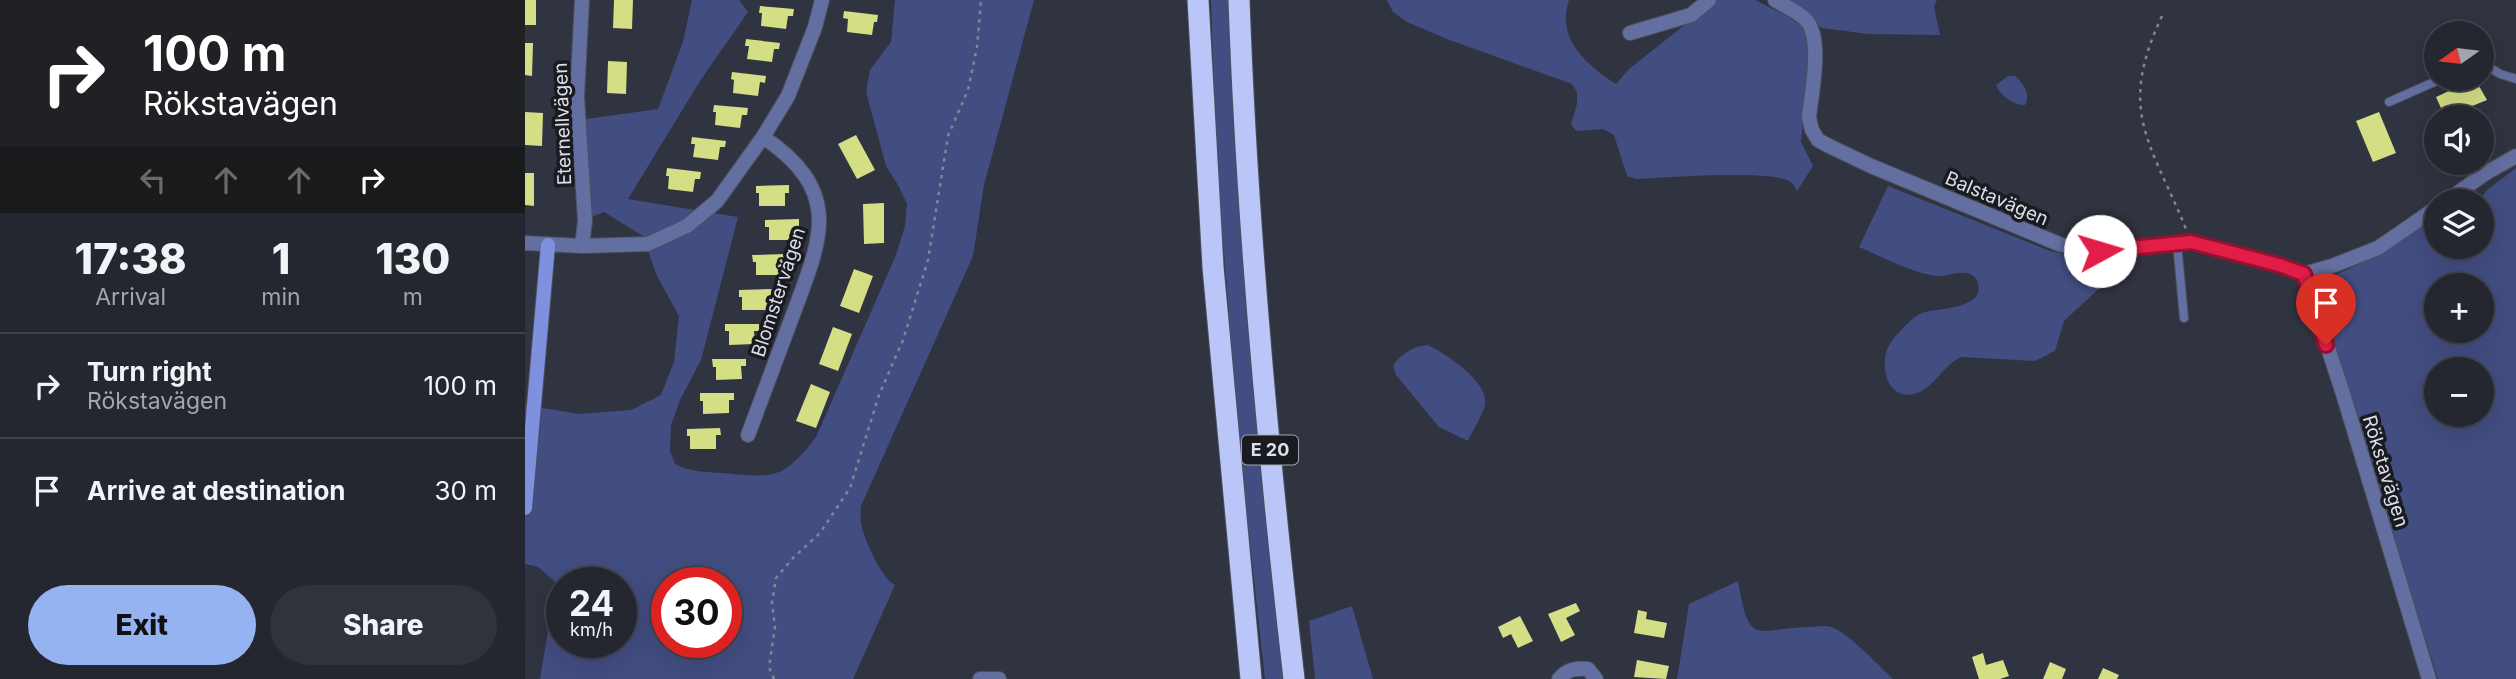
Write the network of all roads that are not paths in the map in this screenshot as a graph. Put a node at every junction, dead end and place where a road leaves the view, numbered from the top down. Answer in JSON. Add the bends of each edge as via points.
{"nodes":[{"id":1,"x":582,"y":0,"type":"edge"},
{"id":2,"x":822,"y":0,"type":"edge"},
{"id":3,"x":1198,"y":0,"type":"edge"},
{"id":4,"x":1239,"y":0,"type":"edge"},
{"id":5,"x":1709,"y":0,"type":"edge"},
{"id":6,"x":1775,"y":0,"type":"edge"},
{"id":7,"x":1630,"y":33,"type":"dead end"},
{"id":8,"x":2494,"y":70,"type":"edge"},
{"id":9,"x":2516,"y":79,"type":"edge"},
{"id":10,"x":2424,"y":87,"type":"edge"},
{"id":11,"x":2389,"y":102,"type":"dead end"},
{"id":12,"x":763,"y":137,"type":"junction"},
{"id":13,"x":2516,"y":156,"type":"edge"},
{"id":14,"x":2463,"y":189,"type":"edge"},
{"id":15,"x":2424,"y":216,"type":"edge"},
{"id":16,"x":525,"y":243,"type":"edge"},
{"id":17,"x":2184,"y":243,"type":"junction"},
{"id":18,"x":548,"y":245,"type":"junction"},
{"id":19,"x":582,"y":246,"type":"junction"},
{"id":20,"x":2304,"y":274,"type":"junction"},
{"id":21,"x":2184,"y":318,"type":"dead end"},
{"id":22,"x":748,"y":435,"type":"dead end"},
{"id":23,"x":525,"y":508,"type":"edge"},
{"id":24,"x":980,"y":679,"type":"edge"},
{"id":25,"x":999,"y":679,"type":"edge"},
{"id":26,"x":1251,"y":679,"type":"edge"},
{"id":27,"x":1294,"y":679,"type":"edge"},
{"id":28,"x":1559,"y":679,"type":"edge"},
{"id":29,"x":1596,"y":679,"type":"edge"},
{"id":30,"x":2429,"y":679,"type":"edge"}],
"edges":[{"from":1,"to":19,"type":"street","name":"Eternellvägen","via":[[577,97],[585,221]]},
{"from":2,"to":12,"type":"street","via":[[788,96]]},
{"from":3,"to":26,"type":"highway","number":"E 20","via":[[1215,295]]},
{"from":4,"to":27,"type":"highway","number":"E 20","via":[[1263,374]]},
{"from":5,"to":7,"type":"street","via":[[1691,15]]},
{"from":6,"to":17,"type":"street","name":"Balstavägen","via":[[1799,14],[1813,31],[1809,118],[1818,139],[1871,166],[2059,244],[2100,251]]},
{"from":8,"to":9,"type":"lane"},
{"from":10,"to":11,"type":"lane"},
{"from":12,"to":19,"type":"street","via":[[717,201],[687,226],[647,244]]},
{"from":12,"to":22,"type":"street","name":"Blomstervägen","via":[[803,171],[814,194],[820,232]]},
{"from":13,"to":14,"type":"street"},
{"from":15,"to":20,"type":"street","via":[[2378,248]]},
{"from":16,"to":18,"type":"street"},
{"from":17,"to":20,"type":"street","name":"Balstavägen"},
{"from":17,"to":21,"type":"lane"},
{"from":18,"to":19,"type":"street"},
{"from":18,"to":23,"type":"street"},
{"from":20,"to":30,"type":"street","name":"Rökstavägen"},
{"from":24,"to":25,"type":"street"},
{"from":28,"to":29,"type":"street","via":[[1577,668],[1588,669]]}]}
